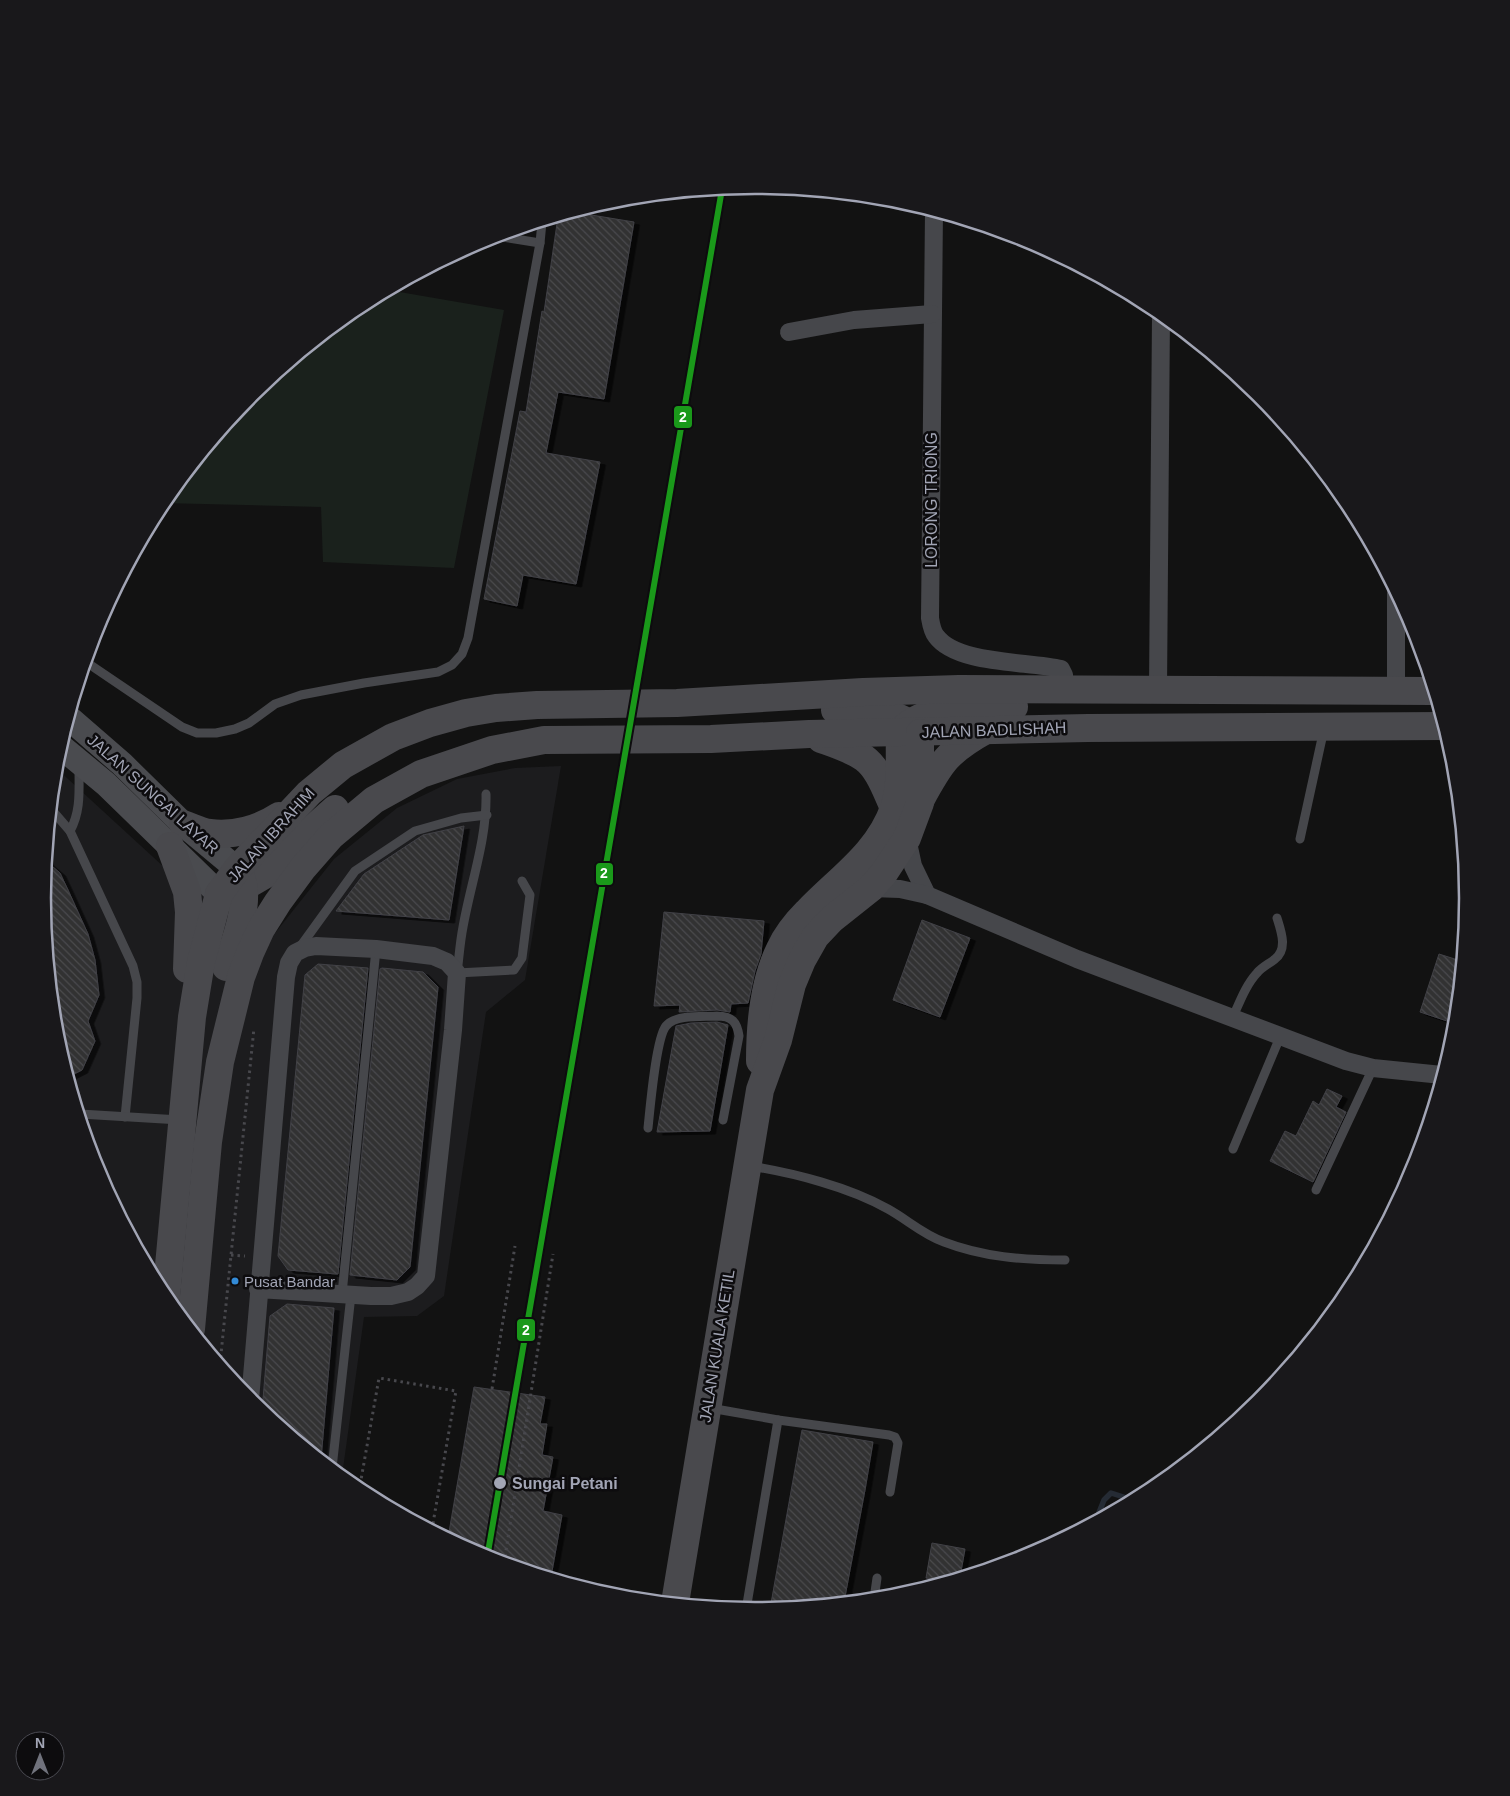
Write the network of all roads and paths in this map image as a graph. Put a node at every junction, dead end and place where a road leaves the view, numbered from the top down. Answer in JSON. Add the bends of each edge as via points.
{"nodes":[{"id":1,"x":934,"y":217,"type":"edge"},
{"id":2,"x":541,"y":228,"type":"edge"},
{"id":3,"x":512,"y":238,"type":"edge"},
{"id":4,"x":540,"y":243,"type":"junction"},
{"id":5,"x":932,"y":314,"type":"junction"},
{"id":6,"x":1161,"y":324,"type":"edge"},
{"id":7,"x":789,"y":332,"type":"dead end"},
{"id":8,"x":1396,"y":609,"type":"edge"},
{"id":9,"x":91,"y":666,"type":"edge"},
{"id":10,"x":1065,"y":689,"type":"junction"},
{"id":11,"x":1115,"y":689,"type":"junction"},
{"id":12,"x":1158,"y":690,"type":"junction"},
{"id":13,"x":1396,"y":691,"type":"junction"},
{"id":14,"x":1427,"y":691,"type":"edge"},
{"id":15,"x":670,"y":703,"type":"junction"},
{"id":16,"x":74,"y":722,"type":"edge"},
{"id":17,"x":1325,"y":726,"type":"junction"},
{"id":18,"x":1437,"y":726,"type":"edge"},
{"id":19,"x":988,"y":729,"type":"junction"},
{"id":20,"x":910,"y":730,"type":"junction"},
{"id":21,"x":809,"y":734,"type":"junction"},
{"id":22,"x":67,"y":752,"type":"edge"},
{"id":23,"x":80,"y":762,"type":"junction"},
{"id":24,"x":422,"y":774,"type":"junction"},
{"id":25,"x":486,"y":794,"type":"dead end"},
{"id":26,"x":907,"y":805,"type":"junction"},
{"id":27,"x":294,"y":807,"type":"junction"},
{"id":28,"x":56,"y":815,"type":"edge"},
{"id":29,"x":487,"y":815,"type":"junction"},
{"id":30,"x":70,"y":831,"type":"junction"},
{"id":31,"x":177,"y":835,"type":"junction"},
{"id":32,"x":907,"y":838,"type":"junction"},
{"id":33,"x":1300,"y":839,"type":"dead end"},
{"id":34,"x":522,"y":881,"type":"dead end"},
{"id":35,"x":233,"y":883,"type":"junction"},
{"id":36,"x":871,"y":888,"type":"junction"},
{"id":37,"x":927,"y":895,"type":"junction"},
{"id":38,"x":1276,"y":918,"type":"dead end"},
{"id":39,"x":376,"y":949,"type":"junction"},
{"id":40,"x":295,"y":953,"type":"junction"},
{"id":41,"x":457,"y":973,"type":"junction"},
{"id":42,"x":192,"y":1018,"type":"junction"},
{"id":43,"x":255,"y":1018,"type":"dead end"},
{"id":44,"x":1232,"y":1019,"type":"junction"},
{"id":45,"x":749,"y":1037,"type":"junction"},
{"id":46,"x":1280,"y":1037,"type":"junction"},
{"id":47,"x":220,"y":1062,"type":"junction"},
{"id":48,"x":1373,"y":1068,"type":"junction"},
{"id":49,"x":1436,"y":1074,"type":"edge"},
{"id":50,"x":760,"y":1090,"type":"junction"},
{"id":51,"x":86,"y":1114,"type":"edge"},
{"id":52,"x":125,"y":1117,"type":"junction"},
{"id":53,"x":183,"y":1120,"type":"junction"},
{"id":54,"x":724,"y":1120,"type":"dead end"},
{"id":55,"x":648,"y":1128,"type":"dead end"},
{"id":56,"x":1233,"y":1149,"type":"dead end"},
{"id":57,"x":747,"y":1166,"type":"junction"},
{"id":58,"x":1316,"y":1190,"type":"dead end"},
{"id":59,"x":515,"y":1246,"type":"dead end"},
{"id":60,"x":553,"y":1254,"type":"dead end"},
{"id":61,"x":1064,"y":1260,"type":"dead end"},
{"id":62,"x":167,"y":1285,"type":"edge"},
{"id":63,"x":258,"y":1289,"type":"junction"},
{"id":64,"x":346,"y":1294,"type":"junction"},
{"id":65,"x":192,"y":1319,"type":"edge"},
{"id":66,"x":221,"y":1356,"type":"edge"},
{"id":67,"x":251,"y":1389,"type":"edge"},
{"id":68,"x":492,"y":1390,"type":"dead end"},
{"id":69,"x":707,"y":1408,"type":"junction"},
{"id":70,"x":778,"y":1420,"type":"junction"},
{"id":71,"x":333,"y":1460,"type":"edge"},
{"id":72,"x":361,"y":1481,"type":"edge"},
{"id":73,"x":890,"y":1492,"type":"dead end"},
{"id":74,"x":433,"y":1523,"type":"edge"},
{"id":75,"x":505,"y":1555,"type":"edge"},
{"id":76,"x":877,"y":1578,"type":"dead end"},
{"id":77,"x":875,"y":1591,"type":"edge"},
{"id":78,"x":676,"y":1597,"type":"edge"},
{"id":79,"x":747,"y":1602,"type":"edge"}],
"edges":[{"from":1,"to":5,"type":"street","name":"LORONG TRIONG"},
{"from":2,"to":4,"type":"lane"},
{"from":3,"to":4,"type":"lane"},
{"from":4,"to":9,"type":"lane","via":[[468,638],[462,654],[452,665],[438,672],[301,695],[275,704],[249,723],[216,734],[197,733],[182,727]]},
{"from":5,"to":7,"type":"street","via":[[854,320]]},
{"from":5,"to":10,"type":"street","name":"LORONG TRIONG","via":[[930,618],[935,635],[950,648],[994,660],[1061,669]]},
{"from":6,"to":12,"type":"street"},
{"from":8,"to":13,"type":"street"},
{"from":10,"to":11,"type":"main road"},
{"from":10,"to":15,"type":"main road","via":[[863,692]]},
{"from":11,"to":12,"type":"main road"},
{"from":11,"to":20,"type":"main road","via":[[1094,701],[1077,704],[939,711],[923,717]]},
{"from":12,"to":13,"type":"main road"},
{"from":13,"to":14,"type":"main road"},
{"from":15,"to":20,"type":"main road","via":[[691,712],[712,715],[879,711],[898,717]]},
{"from":15,"to":27,"type":"main road","name":"JALAN IBRAHIM","via":[[537,705],[466,713],[393,737],[342,765]]},
{"from":16,"to":31,"type":"main road","name":"JALAN SUNGAI LAYAR","via":[[122,764]]},
{"from":17,"to":18,"type":"main road","name":"JALAN BADLISHAH"},
{"from":17,"to":19,"type":"main road","name":"JALAN BADLISHAH"},
{"from":17,"to":33,"type":"lane"},
{"from":19,"to":20,"type":"main road","name":"JALAN BADLISHAH"},
{"from":19,"to":26,"type":"main road","via":[[964,742],[942,762]]},
{"from":20,"to":21,"type":"main road","name":"JALAN BADLISHAH"},
{"from":20,"to":26,"type":"main road","name":"JALAN KUALA KETIL","via":[[899,785]]},
{"from":21,"to":24,"type":"main road","name":"JALAN BADLISHAH","via":[[544,740],[492,750]]},
{"from":21,"to":26,"type":"main road","via":[[865,758]]},
{"from":22,"to":23,"type":"main road","name":"JALAN SUNGAI LAYAR"},
{"from":23,"to":30,"type":"lane","via":[[79,806]]},
{"from":23,"to":31,"type":"main road","name":"JALAN SUNGAI LAYAR"},
{"from":24,"to":35,"type":"main road","via":[[403,773],[362,790],[332,811],[273,869]]},
{"from":24,"to":47,"type":"main road","via":[[374,800],[330,836],[278,902],[261,928],[240,977]]},
{"from":25,"to":29,"type":"lane"},
{"from":26,"to":32,"type":"main road","name":"JALAN KUALA KETIL"},
{"from":26,"to":45,"type":"main road","name":"JALAN KUALA KETIL","via":[[857,865],[794,927],[780,949]]},
{"from":27,"to":31,"type":"main road","via":[[269,823],[241,832]]},
{"from":27,"to":35,"type":"main road","name":"JALAN IBRAHIM"},
{"from":28,"to":30,"type":"lane"},
{"from":29,"to":40,"type":"lane","via":[[461,818],[415,831],[355,871]]},
{"from":29,"to":41,"type":"lane","via":[[463,927]]},
{"from":30,"to":52,"type":"lane","via":[[133,966],[137,982]]},
{"from":31,"to":35,"type":"main road","name":"JALAN SUNGAI LAYAR"},
{"from":31,"to":42,"type":"main road","via":[[187,892],[189,920],[185,990]]},
{"from":32,"to":36,"type":"main road","name":"JALAN KUALA KETIL"},
{"from":32,"to":37,"type":"street","via":[[913,866]]},
{"from":34,"to":41,"type":"lane","via":[[530,895],[522,958],[514,970]]},
{"from":35,"to":42,"type":"main road","name":"JALAN IBRAHIM","via":[[201,962]]},
{"from":35,"to":47,"type":"main road","via":[[242,920],[219,999],[216,1028]]},
{"from":36,"to":37,"type":"street","via":[[900,889]]},
{"from":36,"to":50,"type":"main road","name":"JALAN KUALA KETIL","via":[[832,919],[815,937],[802,960]]},
{"from":37,"to":44,"type":"street","via":[[1077,959]]},
{"from":38,"to":44,"type":"lane","via":[[1283,946],[1278,957],[1256,974]]},
{"from":39,"to":40,"type":"street","via":[[316,946]]},
{"from":39,"to":41,"type":"street","via":[[432,956],[447,962]]},
{"from":39,"to":64,"type":"lane"},
{"from":40,"to":63,"type":"street","via":[[286,977]]},
{"from":41,"to":64,"type":"street","via":[[426,1276],[408,1292],[391,1296]]},
{"from":42,"to":53,"type":"main road","name":"JALAN IBRAHIM"},
{"from":43,"to":66,"type":"path"},
{"from":44,"to":46,"type":"street"},
{"from":45,"to":50,"type":"main road","name":"JALAN KUALA KETIL"},
{"from":45,"to":54,"type":"lane"},
{"from":45,"to":55,"type":"lane","via":[[725,1016],[680,1018],[666,1026],[659,1042]]},
{"from":46,"to":48,"type":"street"},
{"from":46,"to":56,"type":"lane"},
{"from":47,"to":65,"type":"main road","via":[[208,1142]]},
{"from":48,"to":49,"type":"street"},
{"from":48,"to":58,"type":"lane"},
{"from":50,"to":57,"type":"main road","name":"JALAN KUALA KETIL"},
{"from":51,"to":52,"type":"lane"},
{"from":52,"to":53,"type":"lane"},
{"from":53,"to":62,"type":"main road","name":"JALAN IBRAHIM"},
{"from":57,"to":61,"type":"lane","via":[[780,1171],[864,1198],[888,1209],[918,1230],[980,1254],[1023,1260]]},
{"from":57,"to":69,"type":"main road","name":"JALAN KUALA KETIL"},
{"from":59,"to":68,"type":"path"},
{"from":60,"to":75,"type":"path"},
{"from":63,"to":64,"type":"street"},
{"from":63,"to":67,"type":"street"},
{"from":64,"to":71,"type":"lane"},
{"from":69,"to":70,"type":"lane"},
{"from":69,"to":78,"type":"main road","name":"JALAN KUALA KETIL"},
{"from":70,"to":73,"type":"lane","via":[[895,1437],[898,1443]]},
{"from":70,"to":79,"type":"lane"},
{"from":72,"to":74,"type":"path","via":[[379,1378],[456,1391]]},
{"from":76,"to":77,"type":"lane"}]}
